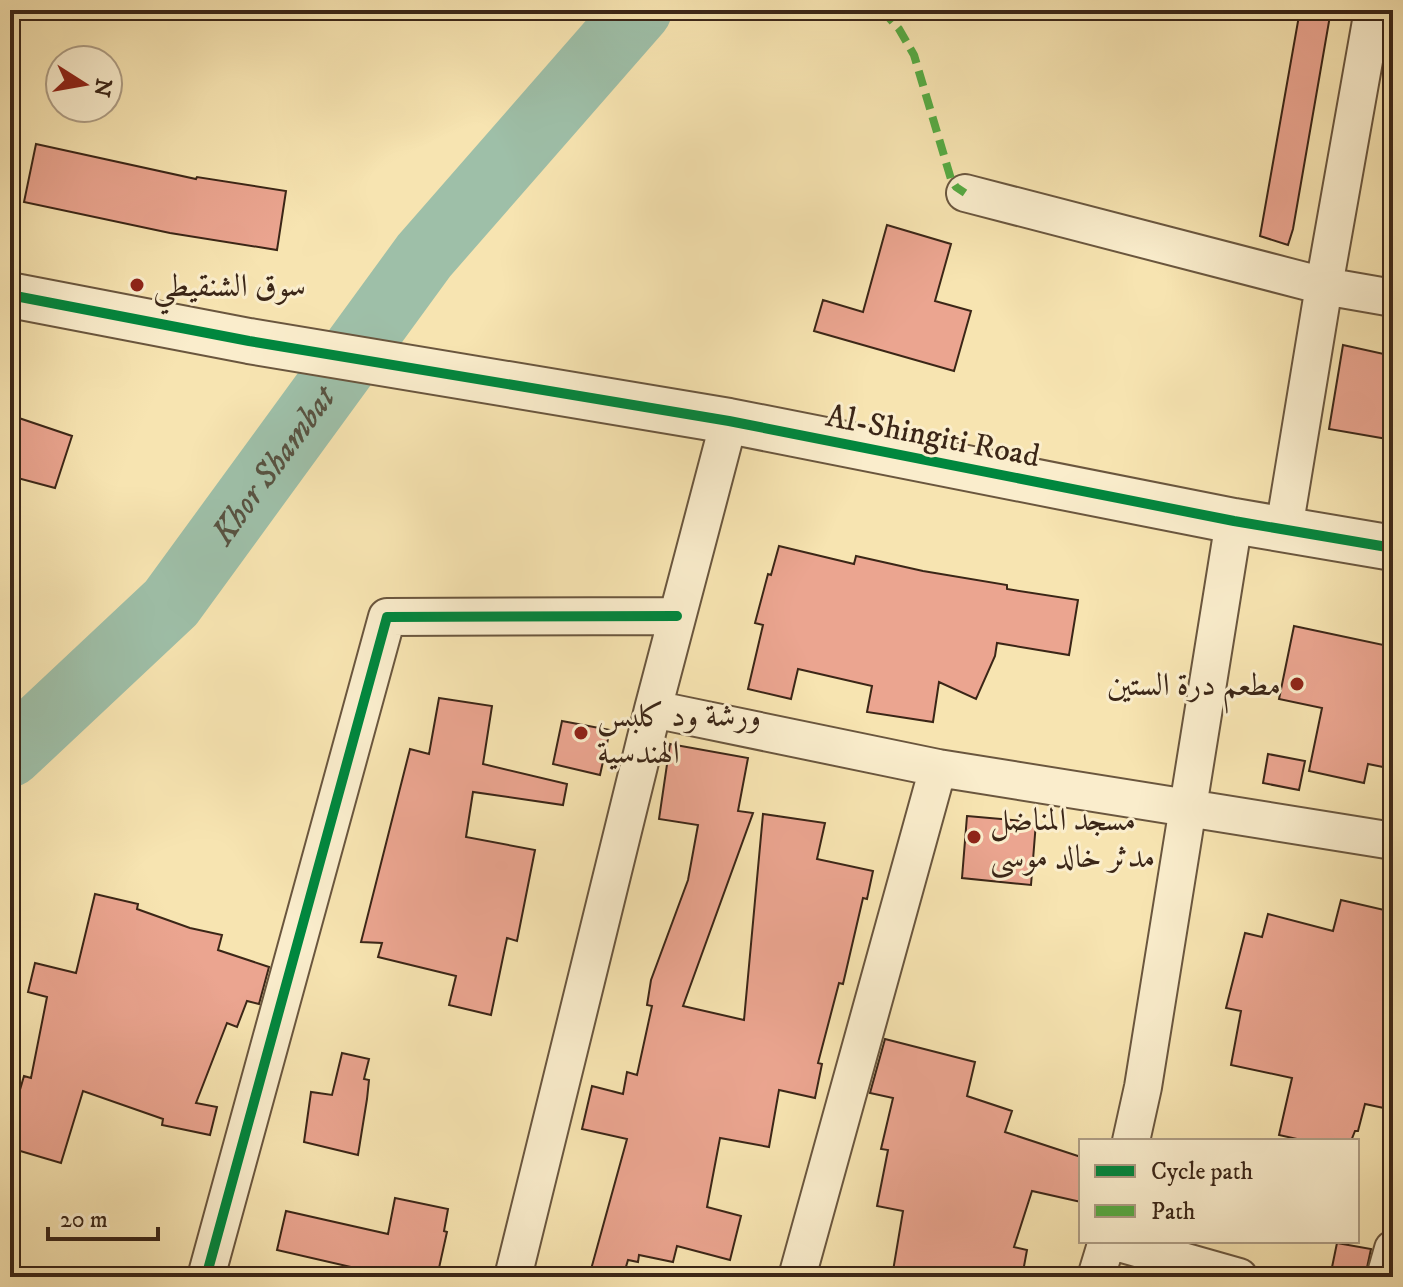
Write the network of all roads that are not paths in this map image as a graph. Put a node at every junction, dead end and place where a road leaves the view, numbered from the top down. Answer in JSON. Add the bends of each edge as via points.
{"nodes":[{"id":1,"x":1373,"y":10,"type":"edge"},
{"id":2,"x":965,"y":193,"type":"dead end"},
{"id":3,"x":1324,"y":286,"type":"junction"},
{"id":4,"x":10,"y":295,"type":"edge"},
{"id":5,"x":1393,"y":298,"type":"edge"},
{"id":6,"x":729,"y":421,"type":"junction"},
{"id":7,"x":1234,"y":521,"type":"junction"},
{"id":8,"x":1284,"y":529,"type":"junction"},
{"id":9,"x":1393,"y":548,"type":"edge"},
{"id":10,"x":677,"y":616,"type":"junction"},
{"id":11,"x":653,"y":709,"type":"junction"},
{"id":12,"x":938,"y":768,"type":"junction"},
{"id":13,"x":1187,"y":808,"type":"junction"},
{"id":14,"x":1393,"y":841,"type":"edge"},
{"id":15,"x":1131,"y":1139,"type":"edge"},
{"id":16,"x":1108,"y":1243,"type":"edge"},
{"id":17,"x":1116,"y":1243,"type":"edge"},
{"id":18,"x":1393,"y":1249,"type":"edge"},
{"id":19,"x":206,"y":1277,"type":"edge"},
{"id":20,"x":513,"y":1277,"type":"edge"},
{"id":21,"x":797,"y":1277,"type":"edge"},
{"id":22,"x":1096,"y":1277,"type":"edge"},
{"id":23,"x":1239,"y":1277,"type":"edge"},
{"id":24,"x":1385,"y":1277,"type":"edge"}],
"edges":[{"from":1,"to":3,"type":"street"},
{"from":2,"to":3,"type":"street"},
{"from":3,"to":5,"type":"street"},
{"from":3,"to":8,"type":"street"},
{"from":4,"to":6,"type":"street","name":"Al-Shingiti Road","via":[[249,341]]},
{"from":6,"to":7,"type":"street","name":"Al-Shingiti Road"},
{"from":6,"to":10,"type":"street"},
{"from":7,"to":8,"type":"street","name":"Al-Shingiti Road"},
{"from":7,"to":13,"type":"street"},
{"from":8,"to":9,"type":"street","name":"Al-Shingiti Road"},
{"from":10,"to":11,"type":"street"},
{"from":10,"to":19,"type":"street","via":[[387,617]]},
{"from":11,"to":12,"type":"street"},
{"from":11,"to":20,"type":"street"},
{"from":12,"to":13,"type":"street"},
{"from":12,"to":21,"type":"street"},
{"from":13,"to":14,"type":"street"},
{"from":13,"to":15,"type":"street"},
{"from":16,"to":22,"type":"street"},
{"from":17,"to":23,"type":"street"},
{"from":18,"to":24,"type":"street"}]}
